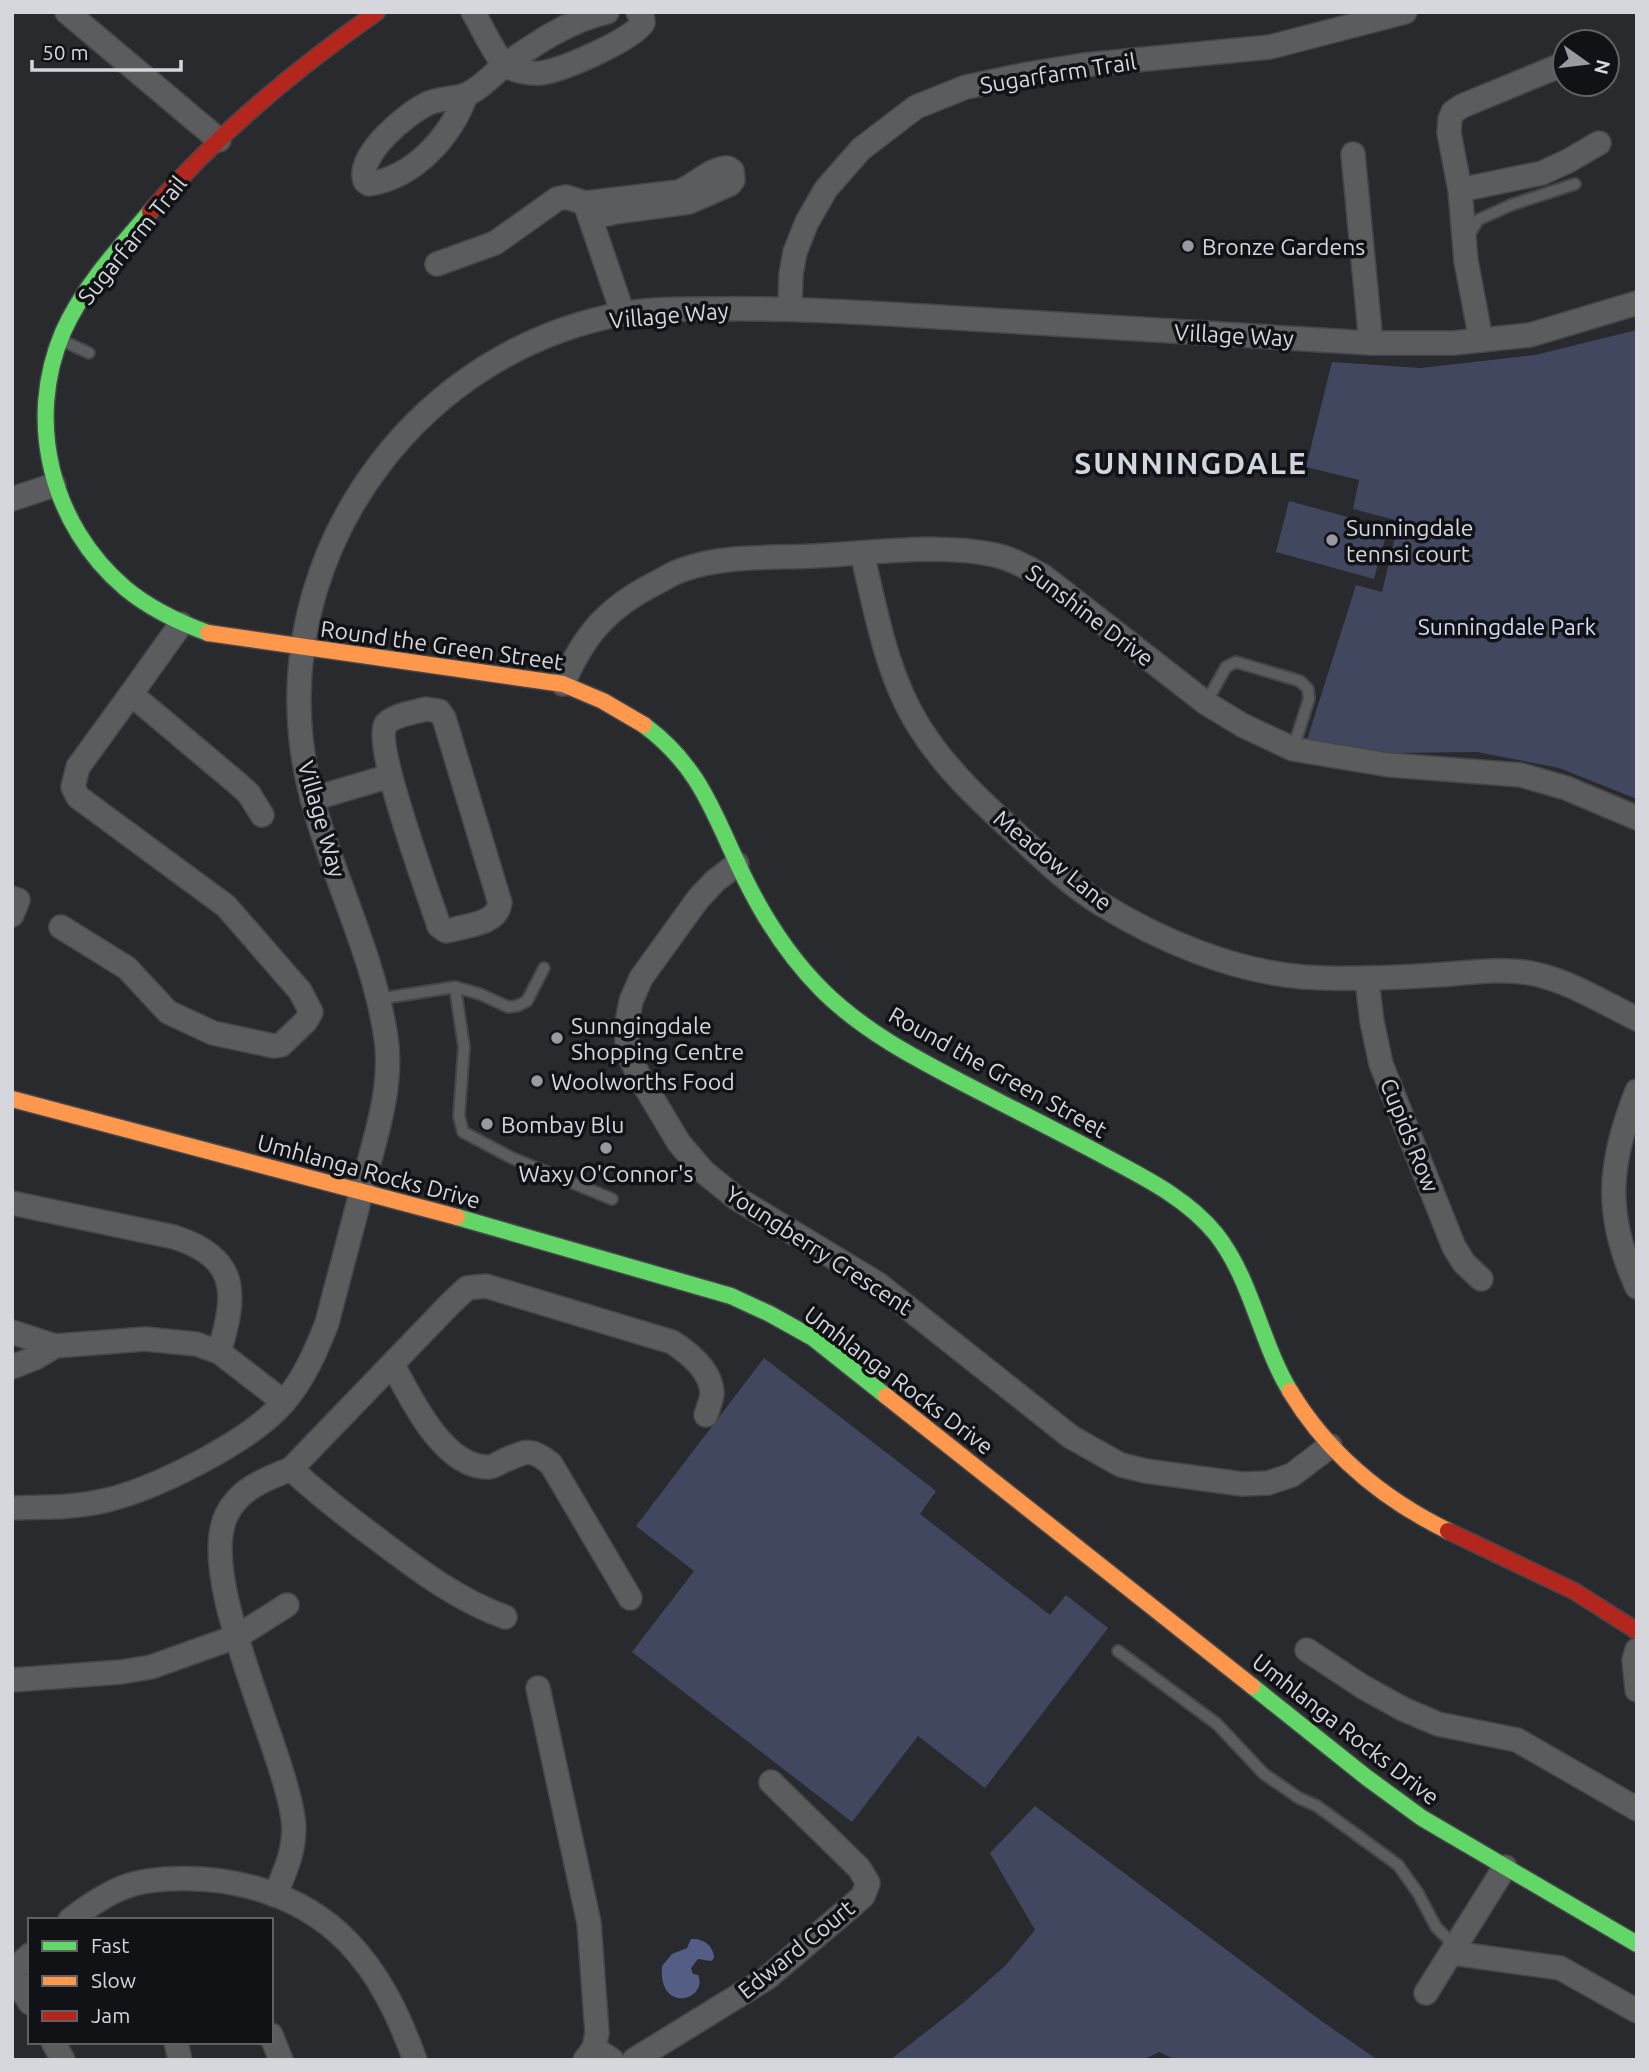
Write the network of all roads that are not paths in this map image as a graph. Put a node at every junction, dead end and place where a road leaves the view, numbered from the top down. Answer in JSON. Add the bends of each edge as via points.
{"nodes":[{"id":1,"x":67,"y":12,"type":"edge"},
{"id":2,"x":377,"y":12,"type":"edge"},
{"id":3,"x":473,"y":12,"type":"edge"},
{"id":4,"x":607,"y":12,"type":"edge"},
{"id":5,"x":638,"y":12,"type":"edge"},
{"id":6,"x":1405,"y":12,"type":"edge"},
{"id":7,"x":505,"y":65,"type":"junction"},
{"id":8,"x":1551,"y":69,"type":"edge"},
{"id":9,"x":466,"y":95,"type":"junction"},
{"id":10,"x":219,"y":140,"type":"junction"},
{"id":11,"x":1599,"y":143,"type":"dead end"},
{"id":12,"x":1353,"y":154,"type":"dead end"},
{"id":13,"x":1574,"y":184,"type":"dead end"},
{"id":14,"x":1460,"y":190,"type":"junction"},
{"id":15,"x":587,"y":211,"type":"junction"},
{"id":16,"x":1464,"y":242,"type":"junction"},
{"id":17,"x":437,"y":264,"type":"dead end"},
{"id":18,"x":1637,"y":303,"type":"edge"},
{"id":19,"x":790,"y":309,"type":"junction"},
{"id":20,"x":623,"y":314,"type":"junction"},
{"id":21,"x":60,"y":340,"type":"junction"},
{"id":22,"x":1481,"y":340,"type":"junction"},
{"id":23,"x":1371,"y":343,"type":"junction"},
{"id":24,"x":89,"y":354,"type":"dead end"},
{"id":25,"x":54,"y":485,"type":"junction"},
{"id":26,"x":12,"y":499,"type":"edge"},
{"id":27,"x":862,"y":553,"type":"junction"},
{"id":28,"x":181,"y":624,"type":"junction"},
{"id":29,"x":302,"y":648,"type":"junction"},
{"id":30,"x":563,"y":684,"type":"junction"},
{"id":31,"x":131,"y":694,"type":"junction"},
{"id":32,"x":1206,"y":704,"type":"junction"},
{"id":33,"x":1293,"y":749,"type":"junction"},
{"id":34,"x":390,"y":776,"type":"junction"},
{"id":35,"x":312,"y":799,"type":"junction"},
{"id":36,"x":262,"y":815,"type":"dead end"},
{"id":37,"x":1637,"y":818,"type":"edge"},
{"id":38,"x":737,"y":864,"type":"junction"},
{"id":39,"x":61,"y":927,"type":"dead end"},
{"id":40,"x":544,"y":968,"type":"dead end"},
{"id":41,"x":1367,"y":980,"type":"junction"},
{"id":42,"x":454,"y":987,"type":"junction"},
{"id":43,"x":378,"y":999,"type":"junction"},
{"id":44,"x":1637,"y":1019,"type":"edge"},
{"id":45,"x":1637,"y":1091,"type":"edge"},
{"id":46,"x":12,"y":1099,"type":"edge"},
{"id":47,"x":361,"y":1193,"type":"junction"},
{"id":48,"x":612,"y":1199,"type":"dead end"},
{"id":49,"x":12,"y":1203,"type":"edge"},
{"id":50,"x":1481,"y":1279,"type":"dead end"},
{"id":51,"x":1637,"y":1287,"type":"edge"},
{"id":52,"x":12,"y":1332,"type":"edge"},
{"id":53,"x":55,"y":1346,"type":"junction"},
{"id":54,"x":219,"y":1352,"type":"junction"},
{"id":55,"x":393,"y":1365,"type":"junction"},
{"id":56,"x":12,"y":1367,"type":"edge"},
{"id":57,"x":284,"y":1402,"type":"junction"},
{"id":58,"x":706,"y":1415,"type":"dead end"},
{"id":59,"x":1330,"y":1446,"type":"junction"},
{"id":60,"x":291,"y":1469,"type":"junction"},
{"id":61,"x":12,"y":1508,"type":"edge"},
{"id":62,"x":630,"y":1598,"type":"dead end"},
{"id":63,"x":287,"y":1605,"type":"dead end"},
{"id":64,"x":505,"y":1616,"type":"dead end"},
{"id":65,"x":1637,"y":1631,"type":"edge"},
{"id":66,"x":237,"y":1636,"type":"junction"},
{"id":67,"x":1307,"y":1650,"type":"dead end"},
{"id":68,"x":1637,"y":1650,"type":"edge"},
{"id":69,"x":1118,"y":1651,"type":"dead end"},
{"id":70,"x":12,"y":1679,"type":"edge"},
{"id":71,"x":538,"y":1688,"type":"dead end"},
{"id":72,"x":1637,"y":1690,"type":"edge"},
{"id":73,"x":771,"y":1782,"type":"dead end"},
{"id":74,"x":1637,"y":1809,"type":"edge"},
{"id":75,"x":1505,"y":1867,"type":"junction"},
{"id":76,"x":275,"y":1895,"type":"junction"},
{"id":77,"x":78,"y":1918,"type":"edge"},
{"id":78,"x":1637,"y":1944,"type":"edge"},
{"id":79,"x":1454,"y":1950,"type":"junction"},
{"id":80,"x":28,"y":1957,"type":"edge"},
{"id":81,"x":12,"y":1972,"type":"edge"},
{"id":82,"x":1426,"y":1993,"type":"dead end"},
{"id":83,"x":28,"y":2000,"type":"edge"},
{"id":84,"x":1637,"y":2011,"type":"edge"},
{"id":85,"x":273,"y":2040,"type":"edge"},
{"id":86,"x":54,"y":2044,"type":"edge"},
{"id":87,"x":597,"y":2056,"type":"edge"},
{"id":88,"x":63,"y":2060,"type":"edge"},
{"id":89,"x":281,"y":2060,"type":"edge"},
{"id":90,"x":415,"y":2060,"type":"edge"},
{"id":91,"x":634,"y":2060,"type":"edge"}],
"edges":[{"from":1,"to":10,"type":"street"},
{"from":2,"to":10,"type":"street","name":"Sugarfarm Trail","via":[[335,40]]},
{"from":3,"to":7,"type":"street"},
{"from":4,"to":7,"type":"street","via":[[572,25]]},
{"from":5,"to":7,"type":"street","via":[[643,23],[631,35],[564,66],[525,73]]},
{"from":6,"to":19,"type":"street","name":"Sugarfarm Trail","via":[[1270,47],[1028,74],[966,87],[916,107],[861,149],[826,190],[795,252]]},
{"from":7,"to":9,"type":"street"},
{"from":8,"to":14,"type":"street","via":[[1453,112],[1449,133]]},
{"from":9,"to":9,"type":"street","via":[[448,132],[431,150],[384,181],[365,181],[365,168],[396,124],[430,103]]},
{"from":10,"to":21,"type":"street","name":"Sugarfarm Trail","via":[[161,198],[108,261],[76,306]]},
{"from":11,"to":14,"type":"street","via":[[1542,173]]},
{"from":12,"to":23,"type":"street"},
{"from":13,"to":16,"type":"lane","via":[[1478,220]]},
{"from":14,"to":16,"type":"street"},
{"from":15,"to":15,"type":"street","via":[[678,192],[722,167],[732,171],[730,184],[698,200],[615,212]]},
{"from":15,"to":17,"type":"street","via":[[566,197],[557,198],[495,243]]},
{"from":15,"to":20,"type":"street"},
{"from":16,"to":22,"type":"street"},
{"from":18,"to":22,"type":"street","name":"Village Way","via":[[1530,335]]},
{"from":19,"to":20,"type":"street","name":"Village Way"},
{"from":19,"to":23,"type":"street","name":"Village Way"},
{"from":20,"to":29,"type":"street","name":"Village Way","via":[[548,335],[495,360],[413,425],[376,466],[343,520],[311,600]]},
{"from":21,"to":24,"type":"lane"},
{"from":21,"to":25,"type":"street","name":"Sugarfarm Trail","via":[[47,385],[44,421]]},
{"from":22,"to":23,"type":"street","name":"Village Way"},
{"from":25,"to":26,"type":"street"},
{"from":25,"to":28,"type":"street","name":"Sugarfarm Trail","via":[[76,532],[99,564],[154,610]]},
{"from":27,"to":30,"type":"street","name":"Sunshine Drive","via":[[716,561],[681,570],[611,611],[574,657]]},
{"from":27,"to":32,"type":"street","name":"Sunshine Drive","via":[[950,551],[1017,562],[1043,576]]},
{"from":27,"to":41,"type":"street","name":"Meadow Lane","via":[[895,678],[919,728],[955,775],[1044,860],[1100,903],[1188,948],[1256,969],[1301,977]]},
{"from":28,"to":29,"type":"street","name":"Sugarfarm Trail","via":[[212,634]]},
{"from":28,"to":31,"type":"street"},
{"from":29,"to":30,"type":"street","name":"Round the Green Street"},
{"from":29,"to":35,"type":"street","name":"Village Way","via":[[301,740]]},
{"from":30,"to":38,"type":"street","name":"Round the Green Street","via":[[621,709],[678,755],[699,781]]},
{"from":31,"to":36,"type":"street","via":[[249,794]]},
{"from":31,"to":39,"type":"street","via":[[78,766],[73,787],[78,797],[226,905],[300,991],[311,1012],[281,1045],[213,1033],[168,1012],[127,968]]},
{"from":32,"to":33,"type":"street","name":"Sunshine Drive"},
{"from":32,"to":33,"type":"lane","via":[[1226,667],[1236,662],[1300,681],[1308,689],[1309,699]]},
{"from":33,"to":37,"type":"street","name":"Sunshine Drive","via":[[1389,765],[1521,775]]},
{"from":34,"to":34,"type":"street","via":[[385,726],[390,720],[426,709],[439,711],[500,903],[491,919],[451,930],[439,926]]},
{"from":34,"to":35,"type":"street"},
{"from":35,"to":43,"type":"street","name":"Village Way"},
{"from":38,"to":59,"type":"street","name":"Round the Green Street","via":[[789,952],[823,992],[853,1017],[929,1065],[1158,1185],[1203,1219],[1226,1249],[1284,1381]]},
{"from":38,"to":59,"type":"street","name":"Youngberry Crescent","via":[[698,900],[641,978],[626,1028],[628,1053],[639,1076],[679,1143],[704,1172],[736,1198],[878,1284],[1071,1437],[1121,1465],[1242,1484],[1268,1483],[1292,1475]]},
{"from":40,"to":42,"type":"lane","via":[[527,1001],[517,1006],[508,1007]]},
{"from":41,"to":44,"type":"street","name":"Meadow Lane","via":[[1507,971],[1535,974]]},
{"from":41,"to":50,"type":"street","name":"Cupids Row","via":[[1381,1064],[1454,1247]]},
{"from":42,"to":43,"type":"lane"},
{"from":42,"to":48,"type":"lane","via":[[464,1047],[458,1116],[463,1132],[512,1158]]},
{"from":43,"to":47,"type":"street","name":"Village Way","via":[[387,1043],[387,1086]]},
{"from":45,"to":51,"type":"street","via":[[1616,1157],[1613,1191],[1624,1259]]},
{"from":46,"to":47,"type":"street","name":"Umhlanga Rocks Drive"},
{"from":47,"to":57,"type":"street","name":"Village Way","via":[[327,1323],[303,1376]]},
{"from":47,"to":75,"type":"street","name":"Umhlanga Rocks Drive","via":[[719,1292],[813,1338],[1366,1777],[1422,1818]]},
{"from":49,"to":54,"type":"street","via":[[198,1245],[216,1258],[230,1296]]},
{"from":52,"to":53,"type":"street"},
{"from":53,"to":54,"type":"street","via":[[145,1339],[196,1344]]},
{"from":53,"to":56,"type":"street"},
{"from":54,"to":57,"type":"street"},
{"from":55,"to":58,"type":"street","via":[[467,1289],[486,1286],[672,1342],[691,1354],[705,1373],[712,1393]]},
{"from":55,"to":60,"type":"street"},
{"from":55,"to":62,"type":"street","via":[[418,1412],[442,1444],[471,1464],[490,1467],[525,1451],[538,1453],[551,1464]]},
{"from":57,"to":61,"type":"street","name":"Village Way","via":[[238,1441],[125,1496],[71,1507]]},
{"from":59,"to":65,"type":"street","name":"Round the Green Street","via":[[1373,1487],[1423,1517],[1578,1593]]},
{"from":60,"to":64,"type":"street","via":[[416,1569],[476,1606]]},
{"from":60,"to":66,"type":"street","via":[[242,1494],[221,1532],[224,1589]]},
{"from":63,"to":66,"type":"street"},
{"from":66,"to":70,"type":"street","via":[[150,1667]]},
{"from":66,"to":76,"type":"street","via":[[293,1817],[291,1855]]},
{"from":67,"to":74,"type":"street","via":[[1403,1709],[1438,1724],[1517,1740]]},
{"from":68,"to":72,"type":"street"},
{"from":69,"to":79,"type":"lane","via":[[1217,1724],[1264,1774],[1398,1865]]},
{"from":71,"to":87,"type":"street","via":[[589,1923]]},
{"from":73,"to":91,"type":"street","name":"Edward Court","via":[[859,1868],[867,1888],[767,1978]]},
{"from":75,"to":78,"type":"street","name":"Umhlanga Rocks Drive"},
{"from":75,"to":79,"type":"street"},
{"from":76,"to":77,"type":"street","via":[[232,1881],[152,1880],[131,1884],[86,1907]]},
{"from":76,"to":90,"type":"street","via":[[331,1927],[368,1965],[399,2018]]},
{"from":79,"to":82,"type":"street"},
{"from":79,"to":84,"type":"street","via":[[1560,1968]]},
{"from":80,"to":81,"type":"street"},
{"from":81,"to":83,"type":"street"},
{"from":85,"to":89,"type":"street"},
{"from":86,"to":88,"type":"street"}]}
